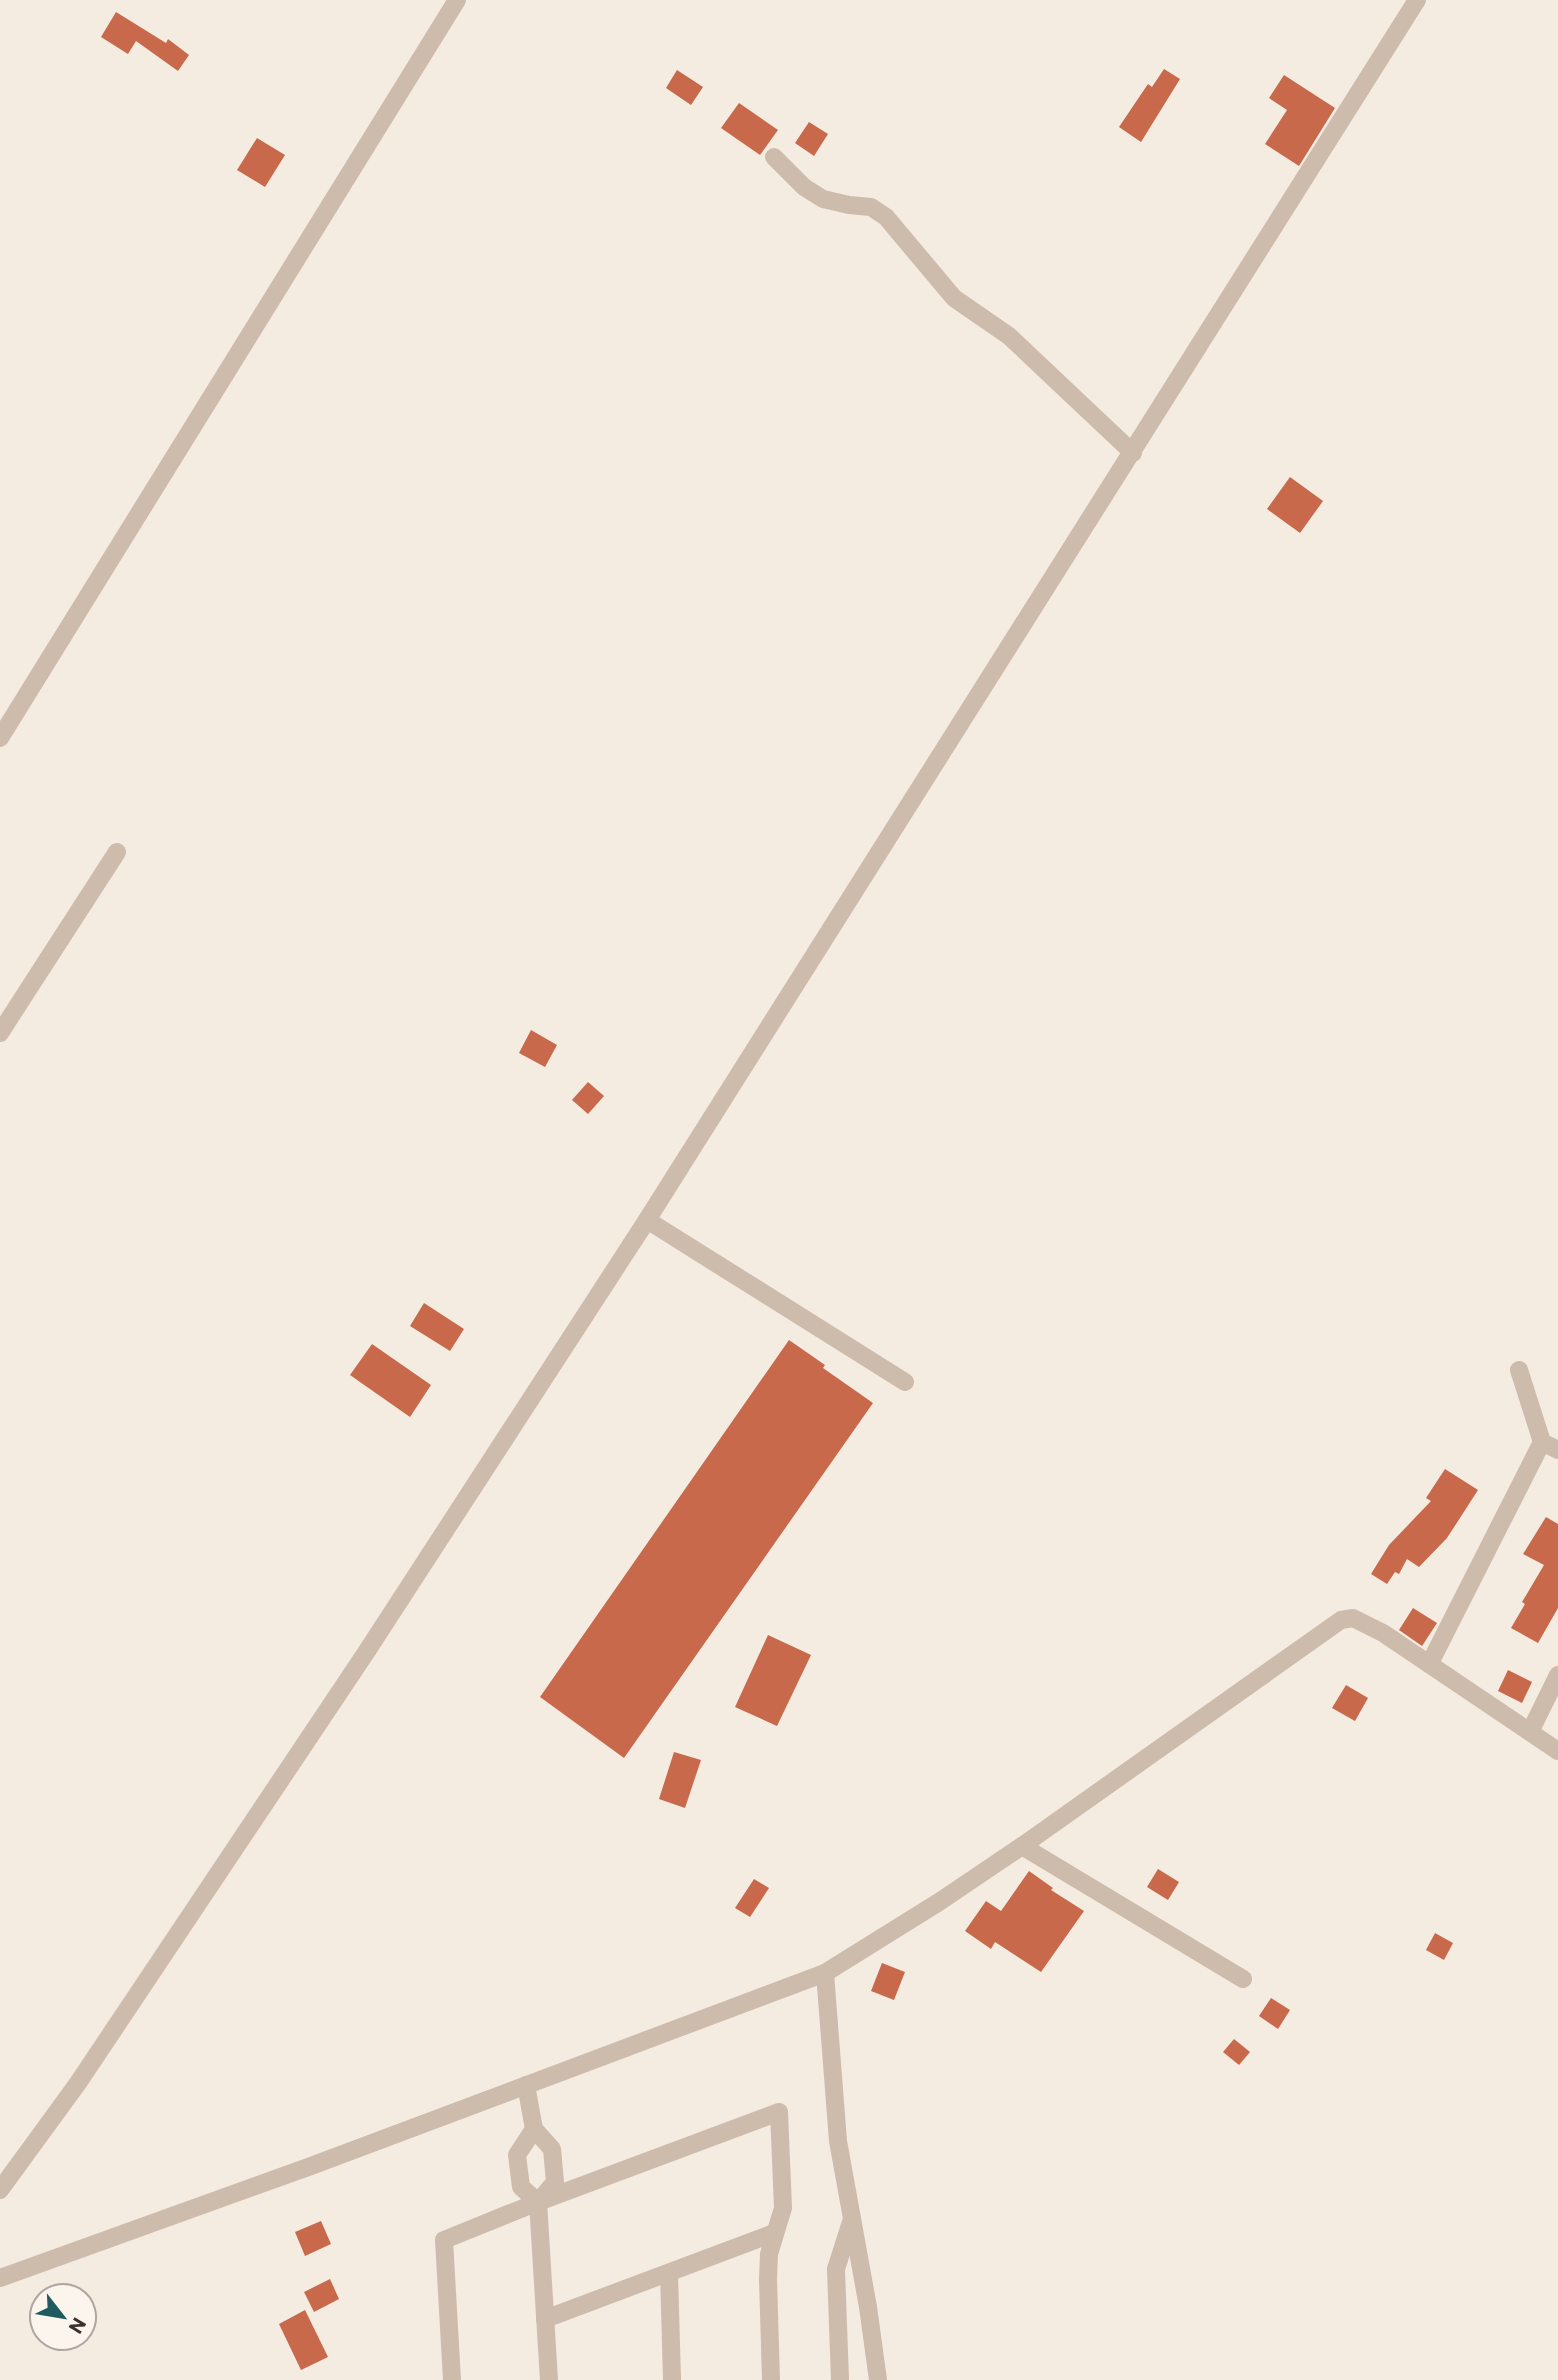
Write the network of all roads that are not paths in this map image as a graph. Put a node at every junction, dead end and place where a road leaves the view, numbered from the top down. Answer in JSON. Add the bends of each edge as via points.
{"nodes":[{"id":1,"x":457,"y":0,"type":"edge"},
{"id":2,"x":1417,"y":0,"type":"edge"},
{"id":3,"x":774,"y":157,"type":"dead end"},
{"id":4,"x":1133,"y":453,"type":"junction"},
{"id":5,"x":0,"y":738,"type":"edge"},
{"id":6,"x":117,"y":852,"type":"dead end"},
{"id":7,"x":0,"y":1033,"type":"edge"},
{"id":8,"x":647,"y":1220,"type":"junction"},
{"id":9,"x":1519,"y":1370,"type":"dead end"},
{"id":10,"x":905,"y":1381,"type":"dead end"},
{"id":11,"x":1550,"y":1446,"type":"edge"},
{"id":12,"x":1430,"y":1663,"type":"junction"},
{"id":13,"x":1558,"y":1675,"type":"edge"},
{"id":14,"x":1530,"y":1732,"type":"junction"},
{"id":15,"x":1558,"y":1751,"type":"edge"},
{"id":16,"x":1022,"y":1846,"type":"junction"},
{"id":17,"x":825,"y":1973,"type":"junction"},
{"id":18,"x":1243,"y":1979,"type":"dead end"},
{"id":19,"x":526,"y":2085,"type":"junction"},
{"id":20,"x":534,"y":2129,"type":"junction"},
{"id":21,"x":0,"y":2190,"type":"edge"},
{"id":22,"x":538,"y":2202,"type":"junction"},
{"id":23,"x":852,"y":2219,"type":"junction"},
{"id":24,"x":774,"y":2233,"type":"junction"},
{"id":25,"x":669,"y":2273,"type":"junction"},
{"id":26,"x":0,"y":2278,"type":"edge"},
{"id":27,"x":545,"y":2319,"type":"junction"},
{"id":28,"x":452,"y":2380,"type":"edge"},
{"id":29,"x":549,"y":2380,"type":"edge"},
{"id":30,"x":672,"y":2380,"type":"edge"},
{"id":31,"x":771,"y":2380,"type":"edge"},
{"id":32,"x":840,"y":2380,"type":"edge"},
{"id":33,"x":878,"y":2380,"type":"edge"}],
"edges":[{"from":1,"to":5,"type":"street"},
{"from":2,"to":4,"type":"street"},
{"from":3,"to":4,"type":"street","via":[[823,199],[871,207],[886,217],[954,298],[1009,336]]},
{"from":4,"to":8,"type":"street"},
{"from":6,"to":7,"type":"street"},
{"from":8,"to":10,"type":"street"},
{"from":8,"to":21,"type":"street","via":[[367,1651],[78,2083]]},
{"from":9,"to":11,"type":"street"},
{"from":11,"to":12,"type":"street"},
{"from":12,"to":14,"type":"street"},
{"from":12,"to":16,"type":"street","via":[[1366,1623],[1341,1620]]},
{"from":13,"to":14,"type":"street"},
{"from":14,"to":15,"type":"street"},
{"from":16,"to":17,"type":"street"},
{"from":16,"to":18,"type":"street"},
{"from":17,"to":19,"type":"street"},
{"from":17,"to":23,"type":"street","via":[[838,2141]]},
{"from":19,"to":20,"type":"street"},
{"from":19,"to":26,"type":"street"},
{"from":20,"to":22,"type":"street","via":[[517,2155],[521,2187]]},
{"from":20,"to":22,"type":"street","via":[[552,2149],[555,2182]]},
{"from":22,"to":24,"type":"street","via":[[779,2112],[783,2208]]},
{"from":22,"to":27,"type":"street"},
{"from":22,"to":28,"type":"street","via":[[444,2240]]},
{"from":23,"to":32,"type":"street","via":[[836,2269]]},
{"from":23,"to":33,"type":"street"},
{"from":24,"to":25,"type":"street"},
{"from":24,"to":31,"type":"street","via":[[768,2279]]},
{"from":25,"to":27,"type":"street"},
{"from":25,"to":30,"type":"street"},
{"from":27,"to":29,"type":"street"}]}
